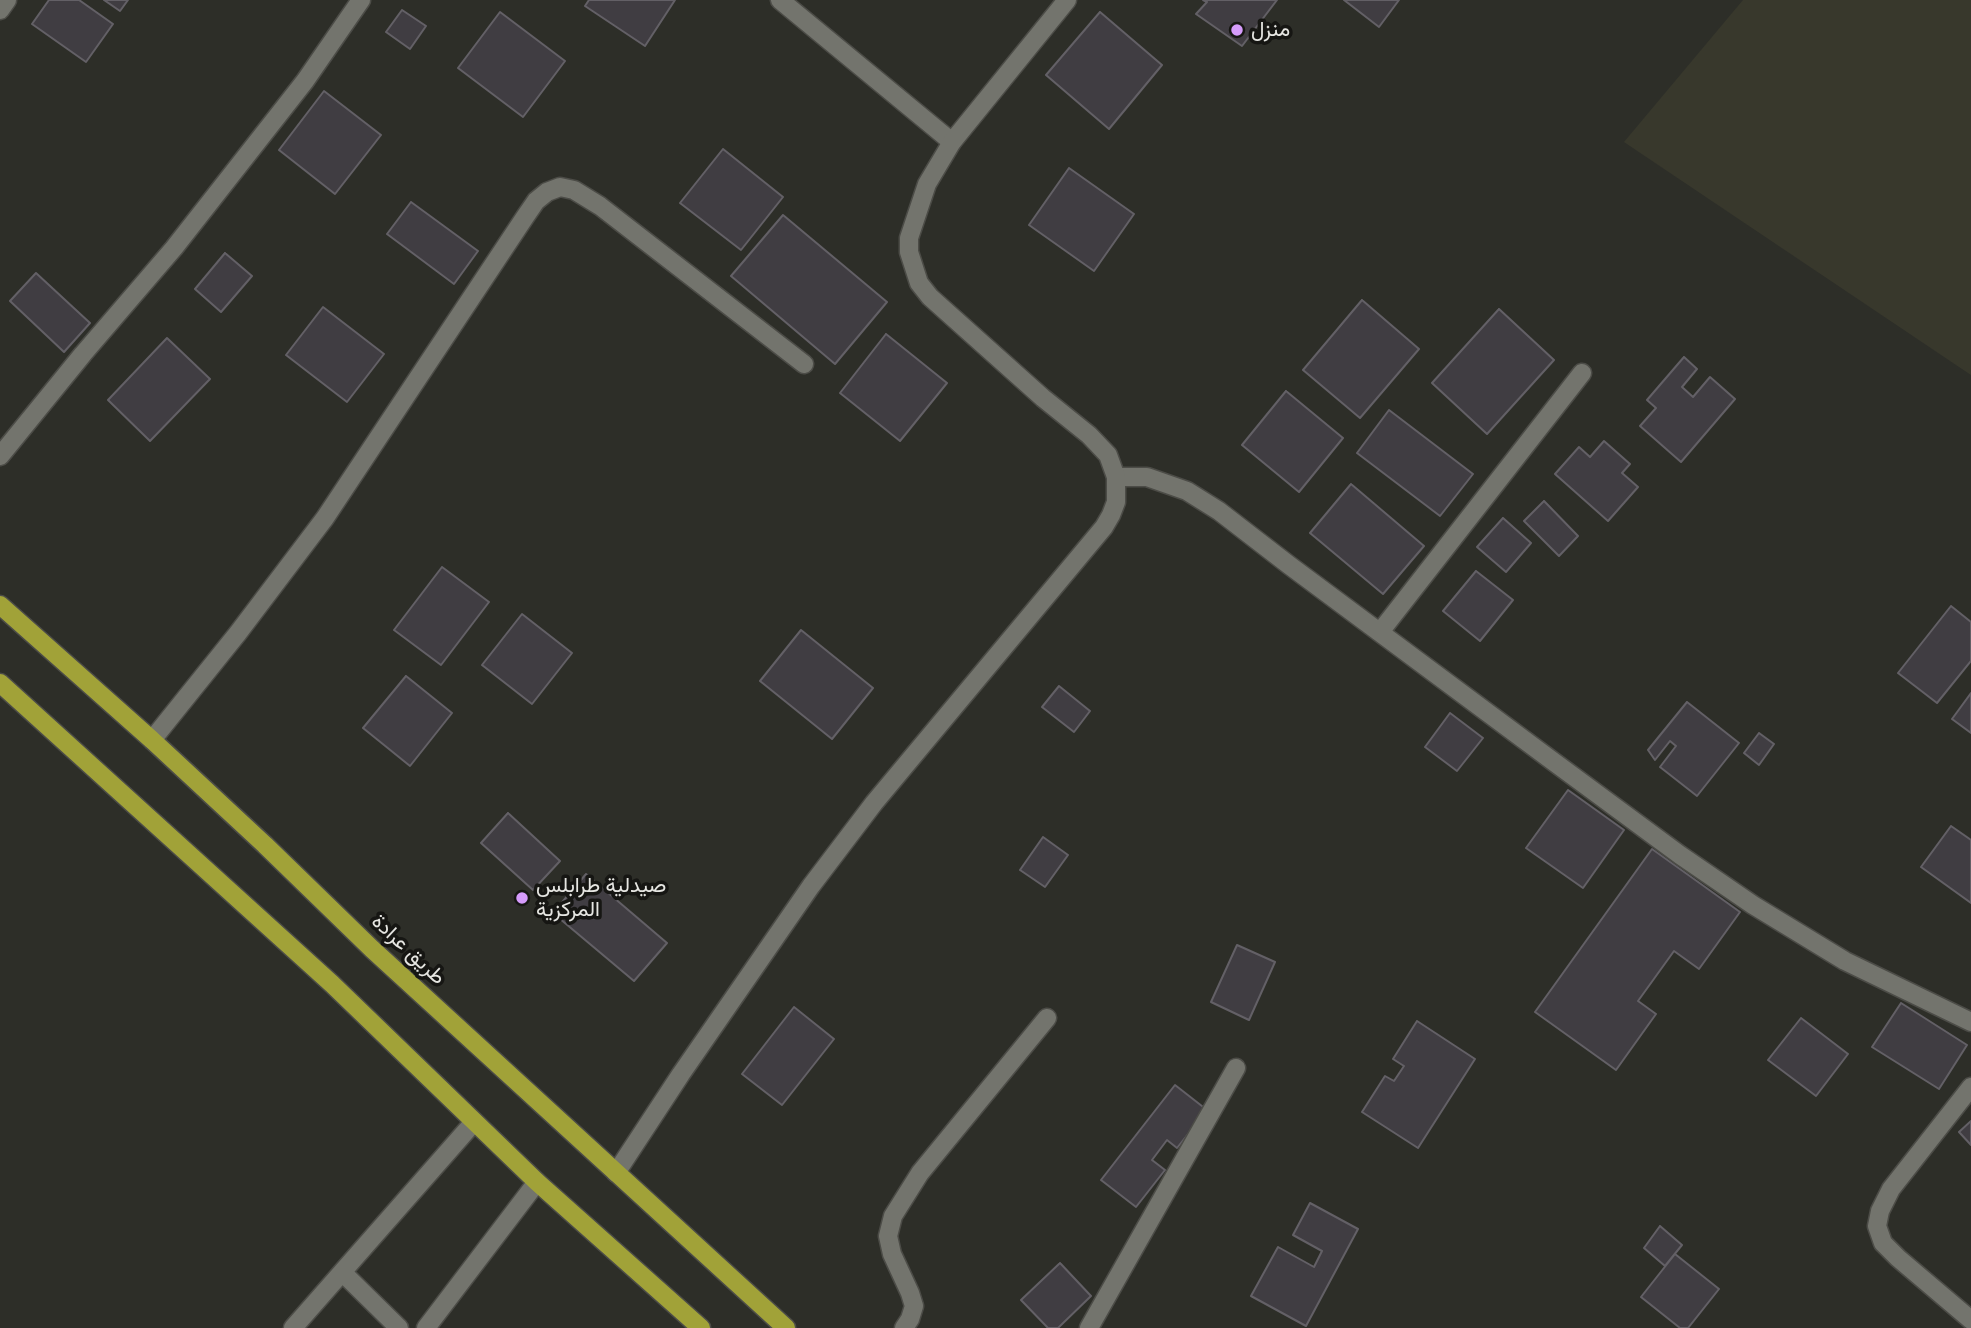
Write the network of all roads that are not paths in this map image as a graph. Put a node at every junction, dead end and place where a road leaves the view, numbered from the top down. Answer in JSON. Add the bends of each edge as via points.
{"nodes":[{"id":1,"x":7,"y":0,"type":"edge"},
{"id":2,"x":361,"y":0,"type":"edge"},
{"id":3,"x":780,"y":0,"type":"edge"},
{"id":4,"x":1067,"y":0,"type":"edge"},
{"id":5,"x":0,"y":10,"type":"edge"},
{"id":6,"x":952,"y":142,"type":"junction"},
{"id":7,"x":804,"y":364,"type":"dead end"},
{"id":8,"x":1582,"y":373,"type":"dead end"},
{"id":9,"x":0,"y":456,"type":"edge"},
{"id":10,"x":1116,"y":477,"type":"junction"},
{"id":11,"x":0,"y":605,"type":"edge"},
{"id":12,"x":1380,"y":632,"type":"junction"},
{"id":13,"x":1,"y":685,"type":"edge"},
{"id":14,"x":152,"y":740,"type":"junction"},
{"id":15,"x":1046,"y":1018,"type":"dead end"},
{"id":16,"x":1971,"y":1022,"type":"edge"},
{"id":17,"x":1236,"y":1068,"type":"dead end"},
{"id":18,"x":1971,"y":1087,"type":"edge"},
{"id":19,"x":474,"y":1122,"type":"junction"},
{"id":20,"x":616,"y":1173,"type":"junction"},
{"id":21,"x":537,"y":1182,"type":"junction"},
{"id":22,"x":342,"y":1272,"type":"junction"},
{"id":23,"x":1971,"y":1320,"type":"edge"},
{"id":24,"x":293,"y":1328,"type":"edge"},
{"id":25,"x":399,"y":1328,"type":"edge"},
{"id":26,"x":426,"y":1328,"type":"edge"},
{"id":27,"x":701,"y":1328,"type":"edge"},
{"id":28,"x":786,"y":1328,"type":"edge"},
{"id":29,"x":904,"y":1328,"type":"edge"},
{"id":30,"x":1089,"y":1328,"type":"edge"}],
"edges":[{"from":1,"to":5,"type":"street"},
{"from":2,"to":9,"type":"street","via":[[305,81],[174,248]]},
{"from":3,"to":6,"type":"street"},
{"from":4,"to":6,"type":"street"},
{"from":6,"to":10,"type":"street","via":[[927,184],[909,238],[919,283],[961,326],[1098,444],[1108,455]]},
{"from":7,"to":14,"type":"street","via":[[600,206],[574,190],[560,187],[547,192],[525,217],[325,518]]},
{"from":8,"to":12,"type":"street"},
{"from":10,"to":12,"type":"street","via":[[1147,477],[1187,491],[1220,510]]},
{"from":10,"to":20,"type":"street","via":[[1116,502],[1104,527],[874,803],[811,886]]},
{"from":11,"to":14,"type":"main road","name":"طريق عرادة"},
{"from":12,"to":16,"type":"street","via":[[1753,905],[1845,961]]},
{"from":13,"to":19,"type":"main road","via":[[332,984]]},
{"from":14,"to":20,"type":"main road","name":"طريق عرادة"},
{"from":15,"to":29,"type":"street","via":[[920,1173],[893,1216],[888,1236],[892,1254],[914,1306]]},
{"from":17,"to":30,"type":"street"},
{"from":18,"to":23,"type":"street","via":[[1891,1189],[1877,1226],[1883,1243]]},
{"from":19,"to":21,"type":"main road"},
{"from":19,"to":22,"type":"street"},
{"from":20,"to":28,"type":"main road","name":"طريق عرادة"},
{"from":21,"to":26,"type":"street"},
{"from":21,"to":27,"type":"main road"},
{"from":22,"to":24,"type":"street"},
{"from":22,"to":25,"type":"street"}]}
